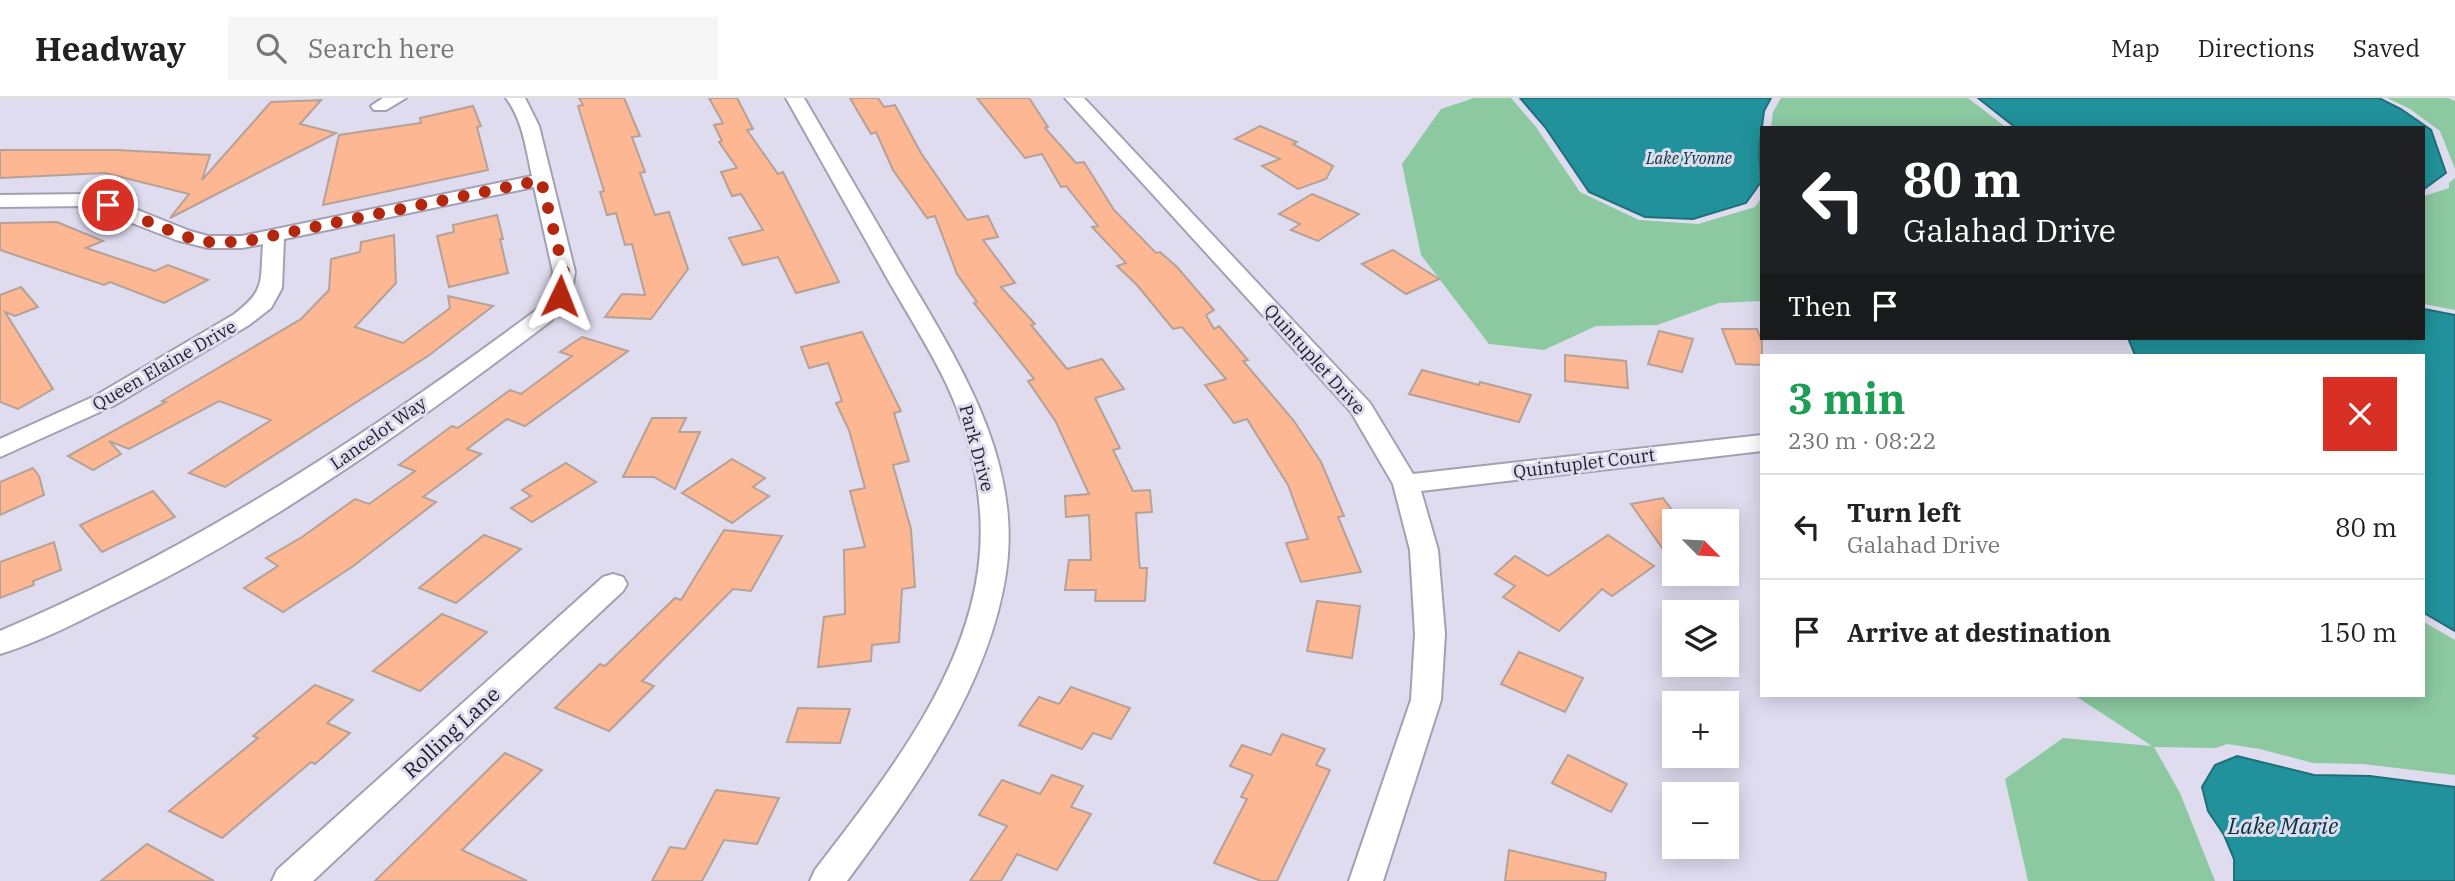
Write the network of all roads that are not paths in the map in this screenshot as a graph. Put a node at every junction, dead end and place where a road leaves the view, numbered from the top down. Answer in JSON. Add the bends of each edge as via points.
{"nodes":[{"id":1,"x":397,"y":98,"type":"edge"},
{"id":2,"x":516,"y":98,"type":"edge"},
{"id":3,"x":794,"y":98,"type":"edge"},
{"id":4,"x":1074,"y":98,"type":"edge"},
{"id":5,"x":380,"y":106,"type":"dead end"},
{"id":6,"x":541,"y":180,"type":"junction"},
{"id":7,"x":0,"y":201,"type":"edge"},
{"id":8,"x":275,"y":237,"type":"junction"},
{"id":9,"x":1760,"y":443,"type":"edge"},
{"id":10,"x":0,"y":449,"type":"edge"},
{"id":11,"x":1406,"y":484,"type":"junction"},
{"id":12,"x":613,"y":584,"type":"dead end"},
{"id":13,"x":0,"y":643,"type":"edge"},
{"id":14,"x":289,"y":881,"type":"edge"},
{"id":15,"x":827,"y":881,"type":"edge"},
{"id":16,"x":1366,"y":881,"type":"edge"}],
"edges":[{"from":1,"to":5,"type":"street"},
{"from":2,"to":6,"type":"street","name":"Lancelot Way","via":[[530,127]]},
{"from":3,"to":15,"type":"street","name":"Park Drive","via":[[959,385],[989,476],[995,526],[991,578],[974,643],[890,797]]},
{"from":4,"to":11,"type":"street","name":"Quintuplet Drive","via":[[1361,408]]},
{"from":6,"to":8,"type":"street"},
{"from":6,"to":13,"type":"street","name":"Lancelot Way","via":[[564,272],[560,296],[543,316],[342,459],[220,535],[120,589]]},
{"from":7,"to":8,"type":"street","via":[[88,201],[208,242]]},
{"from":8,"to":10,"type":"street","name":"Queen Elaine Drive","via":[[271,288],[263,303],[241,320],[104,401]]},
{"from":9,"to":11,"type":"street","name":"Quintuplet Court"},
{"from":11,"to":16,"type":"street","name":"Quintuplet Drive","via":[[1424,550],[1430,634],[1426,699]]},
{"from":12,"to":14,"type":"street","name":"Rolling Lane"}]}
